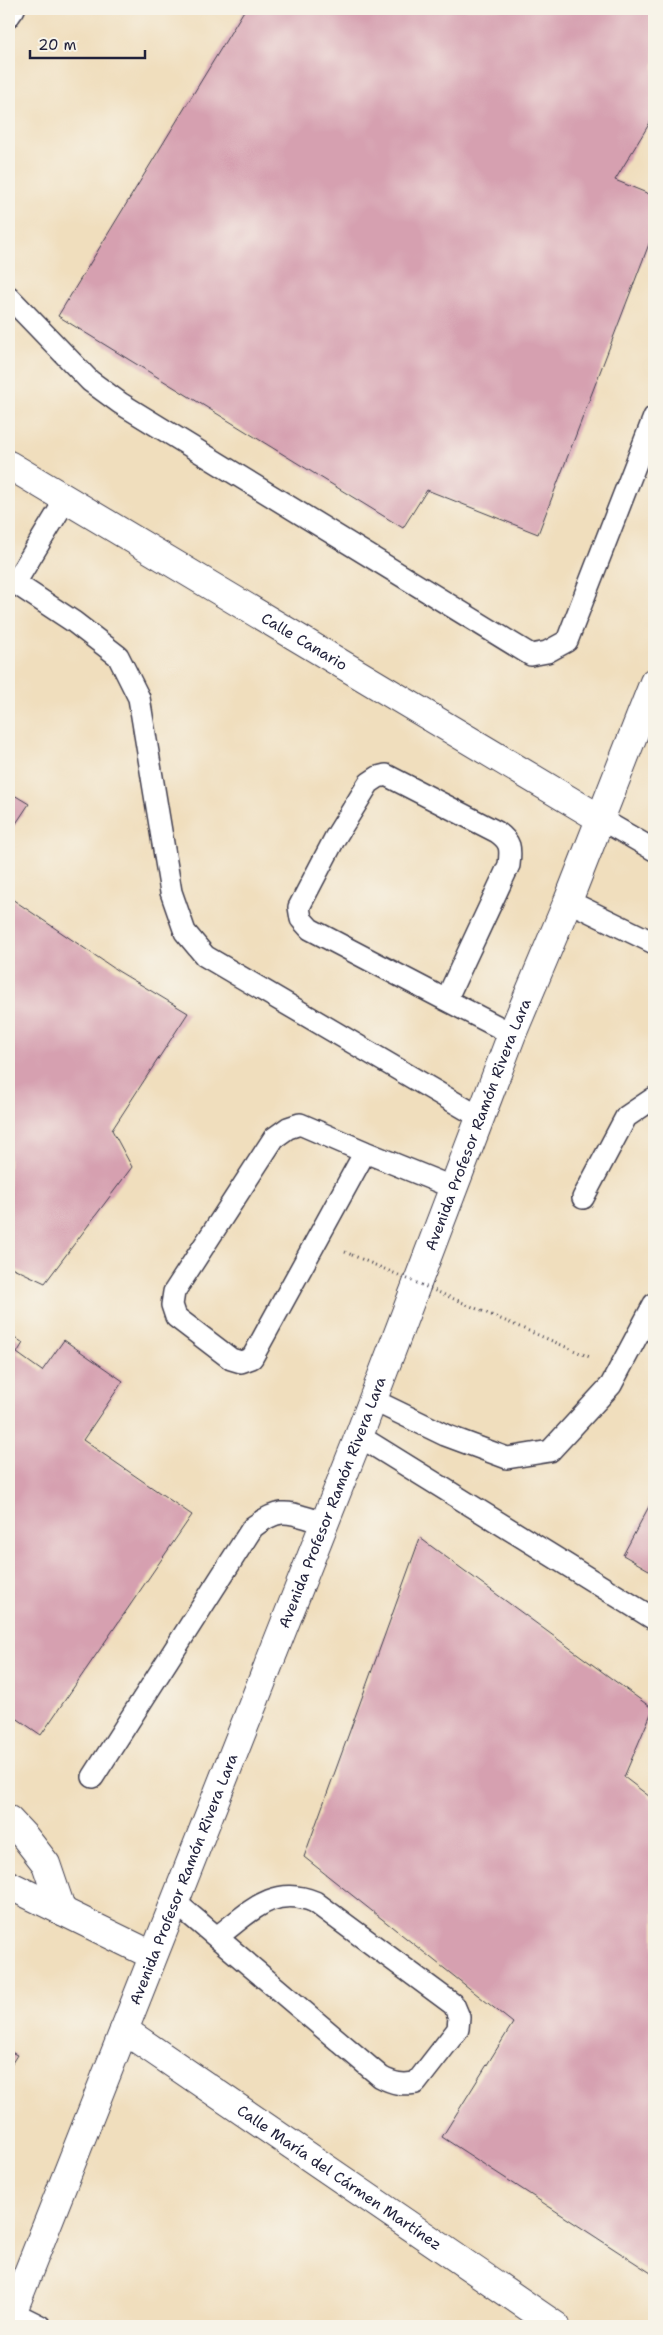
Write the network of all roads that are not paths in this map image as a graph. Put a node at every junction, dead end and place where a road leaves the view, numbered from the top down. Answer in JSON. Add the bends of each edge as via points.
{"nodes":[{"id":1,"x":14,"y":9,"type":"edge"},
{"id":2,"x":9,"y":16,"type":"edge"},
{"id":3,"x":9,"y":297,"type":"edge"},
{"id":4,"x":654,"y":417,"type":"edge"},
{"id":5,"x":9,"y":465,"type":"edge"},
{"id":6,"x":66,"y":499,"type":"junction"},
{"id":7,"x":12,"y":581,"type":"edge"},
{"id":8,"x":654,"y":682,"type":"edge"},
{"id":9,"x":599,"y":818,"type":"junction"},
{"id":10,"x":654,"y":850,"type":"edge"},
{"id":11,"x":568,"y":901,"type":"junction"},
{"id":12,"x":654,"y":943,"type":"edge"},
{"id":13,"x":446,"y":1000,"type":"junction"},
{"id":14,"x":512,"y":1034,"type":"junction"},
{"id":15,"x":654,"y":1098,"type":"edge"},
{"id":16,"x":481,"y":1118,"type":"junction"},
{"id":17,"x":365,"y":1152,"type":"junction"},
{"id":18,"x":454,"y":1188,"type":"junction"},
{"id":19,"x":583,"y":1198,"type":"dead end"},
{"id":20,"x":654,"y":1304,"type":"edge"},
{"id":21,"x":373,"y":1400,"type":"junction"},
{"id":22,"x":359,"y":1436,"type":"junction"},
{"id":23,"x":325,"y":1523,"type":"junction"},
{"id":24,"x":654,"y":1619,"type":"edge"},
{"id":25,"x":93,"y":1777,"type":"dead end"},
{"id":26,"x":9,"y":1820,"type":"edge"},
{"id":27,"x":9,"y":1885,"type":"edge"},
{"id":28,"x":174,"y":1901,"type":"junction"},
{"id":29,"x":62,"y":1911,"type":"junction"},
{"id":30,"x":217,"y":1937,"type":"junction"},
{"id":31,"x":152,"y":1955,"type":"junction"},
{"id":32,"x":124,"y":2030,"type":"junction"},
{"id":33,"x":11,"y":2317,"type":"edge"},
{"id":34,"x":40,"y":2326,"type":"edge"},
{"id":35,"x":556,"y":2326,"type":"edge"}],
"edges":[{"from":1,"to":2,"type":"lane"},
{"from":3,"to":4,"type":"lane","via":[[90,381],[120,403],[531,655],[547,652],[567,641]]},
{"from":5,"to":6,"type":"main road","name":"Calle Canario"},
{"from":6,"to":7,"type":"lane"},
{"from":6,"to":9,"type":"main road","name":"Calle Canario"},
{"from":7,"to":16,"type":"lane","via":[[118,656],[139,698],[171,892],[184,932],[205,956]]},
{"from":8,"to":9,"type":"main road","name":"Avenida Profesor Ramón Rivera Lara"},
{"from":9,"to":10,"type":"lane"},
{"from":9,"to":11,"type":"main road","name":"Avenida Profesor Ramón Rivera Lara"},
{"from":11,"to":12,"type":"lane"},
{"from":11,"to":14,"type":"main road","name":"Avenida Profesor Ramón Rivera Lara"},
{"from":13,"to":13,"type":"lane","via":[[310,930],[301,919],[299,907],[334,838],[369,783],[378,777],[386,775],[497,832],[511,847],[509,865]]},
{"from":13,"to":14,"type":"lane"},
{"from":14,"to":16,"type":"main road","name":"Avenida Profesor Ramón Rivera Lara"},
{"from":15,"to":19,"type":"lane","via":[[626,1117]]},
{"from":16,"to":18,"type":"main road","name":"Avenida Profesor Ramón Rivera Lara"},
{"from":17,"to":17,"type":"lane","via":[[300,1124],[274,1138],[174,1292],[172,1305],[176,1317],[231,1359],[241,1362],[252,1358]]},
{"from":17,"to":18,"type":"lane"},
{"from":18,"to":21,"type":"main road","name":"Avenida Profesor Ramón Rivera Lara"},
{"from":20,"to":21,"type":"lane","via":[[611,1385],[550,1451],[507,1458],[445,1435]]},
{"from":21,"to":22,"type":"main road","name":"Avenida Profesor Ramón Rivera Lara"},
{"from":22,"to":23,"type":"main road","name":"Avenida Profesor Ramón Rivera Lara"},
{"from":22,"to":24,"type":"lane"},
{"from":23,"to":25,"type":"lane","via":[[282,1511],[253,1527]]},
{"from":23,"to":28,"type":"main road","name":"Avenida Profesor Ramón Rivera Lara"},
{"from":26,"to":29,"type":"main road","via":[[46,1864]]},
{"from":27,"to":29,"type":"main road"},
{"from":28,"to":30,"type":"lane"},
{"from":28,"to":31,"type":"main road","name":"Avenida Profesor Ramón Rivera Lara"},
{"from":29,"to":31,"type":"main road"},
{"from":30,"to":30,"type":"lane","via":[[392,2083],[416,2082],[458,2029],[459,2017],[454,2005],[315,1902],[302,1896],[283,1895],[265,1900]]},
{"from":31,"to":32,"type":"main road","name":"Avenida Profesor Ramón Rivera Lara"},
{"from":32,"to":33,"type":"main road","name":"Avenida Profesor Ramón Rivera Lara"},
{"from":32,"to":35,"type":"main road","name":"Calle María del Cármen Martínez"},
{"from":33,"to":34,"type":"lane"}]}
